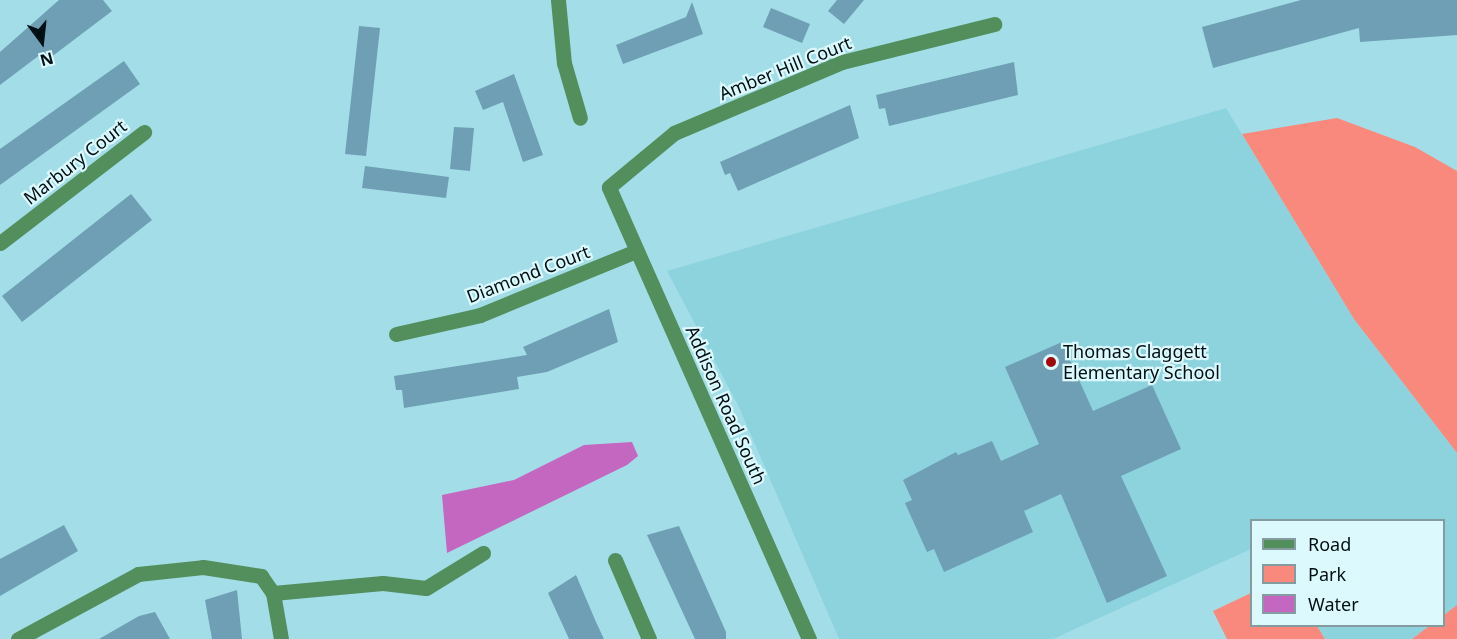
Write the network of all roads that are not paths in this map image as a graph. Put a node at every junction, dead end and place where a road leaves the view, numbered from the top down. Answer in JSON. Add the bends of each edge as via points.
{"nodes":[{"id":1,"x":558,"y":0,"type":"edge"},
{"id":2,"x":994,"y":24,"type":"dead end"},
{"id":3,"x":580,"y":118,"type":"dead end"},
{"id":4,"x":144,"y":132,"type":"dead end"},
{"id":5,"x":609,"y":187,"type":"joint"},
{"id":6,"x":0,"y":243,"type":"edge"},
{"id":7,"x":636,"y":251,"type":"junction"},
{"id":8,"x":396,"y":334,"type":"dead end"},
{"id":9,"x":483,"y":553,"type":"dead end"},
{"id":10,"x":615,"y":560,"type":"dead end"},
{"id":11,"x":273,"y":593,"type":"junction"},
{"id":12,"x":18,"y":639,"type":"edge"},
{"id":13,"x":280,"y":639,"type":"edge"},
{"id":14,"x":649,"y":639,"type":"edge"},
{"id":15,"x":808,"y":639,"type":"edge"}],
"edges":[{"from":1,"to":3,"type":"street","via":[[564,63]]},
{"from":2,"to":5,"type":"street","name":"Amber Hill Court","via":[[821,71],[674,134]]},
{"from":4,"to":6,"type":"street","name":"Marbury Court"},
{"from":5,"to":7,"type":"street","name":"Addison Road South"},
{"from":7,"to":8,"type":"street","name":"Diamond Court","via":[[480,315]]},
{"from":7,"to":15,"type":"street","name":"Addison Road South"},
{"from":9,"to":11,"type":"street","via":[[426,588],[383,583]]},
{"from":10,"to":14,"type":"street"},
{"from":11,"to":12,"type":"street","via":[[261,576],[242,570],[160,570],[104,589]]},
{"from":11,"to":13,"type":"street"}]}
